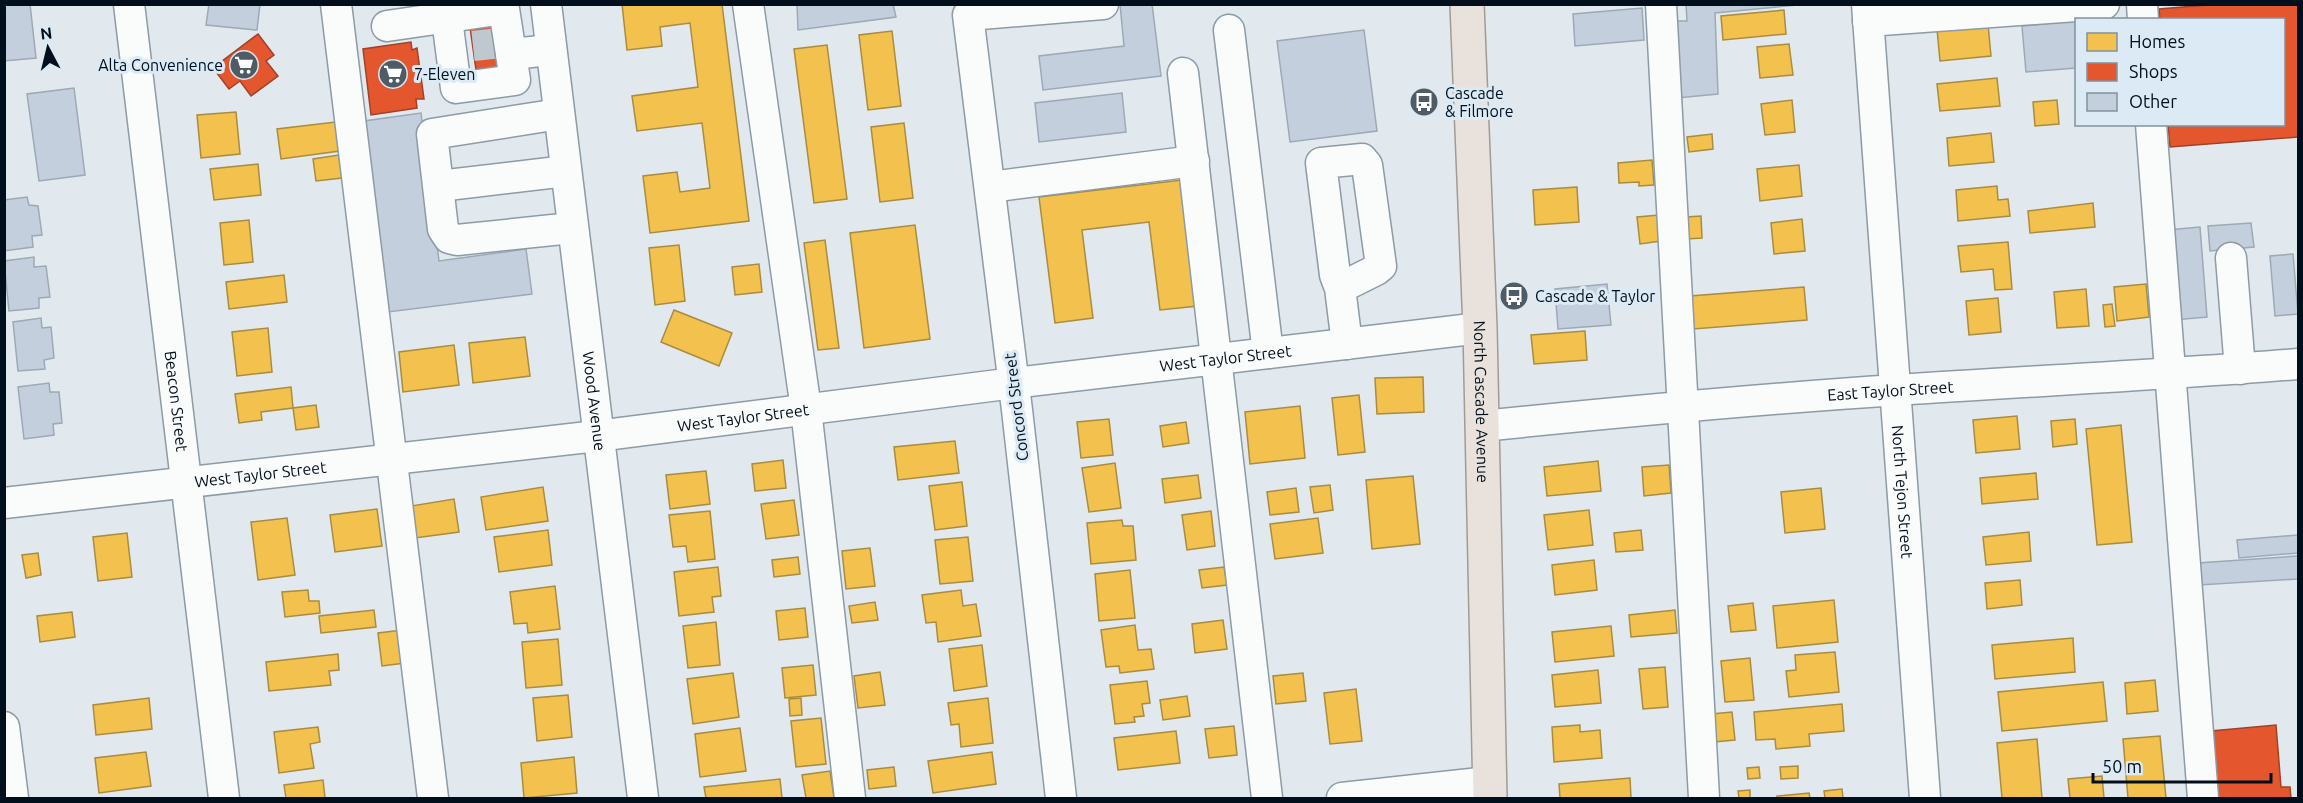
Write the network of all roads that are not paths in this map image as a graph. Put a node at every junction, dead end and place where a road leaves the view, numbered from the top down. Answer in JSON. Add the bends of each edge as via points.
{"nodes":[{"id":1,"x":129,"y":4,"type":"edge"},
{"id":2,"x":336,"y":4,"type":"edge"},
{"id":3,"x":546,"y":4,"type":"edge"},
{"id":4,"x":748,"y":4,"type":"edge"},
{"id":5,"x":1103,"y":4,"type":"edge"},
{"id":6,"x":1467,"y":4,"type":"edge"},
{"id":7,"x":1660,"y":4,"type":"edge"},
{"id":8,"x":2104,"y":4,"type":"edge"},
{"id":9,"x":2031,"y":7,"type":"edge"},
{"id":10,"x":445,"y":11,"type":"edge"},
{"id":11,"x":1868,"y":13,"type":"edge"},
{"id":12,"x":387,"y":26,"type":"dead end"},
{"id":13,"x":1229,"y":30,"type":"dead end"},
{"id":14,"x":489,"y":47,"type":"junction"},
{"id":15,"x":551,"y":50,"type":"junction"},
{"id":16,"x":1184,"y":73,"type":"dead end"},
{"id":17,"x":559,"y":114,"type":"junction"},
{"id":18,"x":2151,"y":126,"type":"edge"},
{"id":19,"x":1194,"y":161,"type":"junction"},
{"id":20,"x":566,"y":171,"type":"junction"},
{"id":21,"x":439,"y":186,"type":"junction"},
{"id":22,"x":990,"y":187,"type":"junction"},
{"id":23,"x":573,"y":228,"type":"junction"},
{"id":24,"x":2231,"y":258,"type":"dead end"},
{"id":25,"x":1340,"y":288,"type":"dead end"},
{"id":26,"x":1480,"y":328,"type":"junction"},
{"id":27,"x":1347,"y":344,"type":"junction"},
{"id":28,"x":1268,"y":353,"type":"junction"},
{"id":29,"x":1217,"y":359,"type":"junction"},
{"id":30,"x":2298,"y":364,"type":"edge"},
{"id":31,"x":2240,"y":369,"type":"junction"},
{"id":32,"x":2169,"y":375,"type":"junction"},
{"id":33,"x":1014,"y":383,"type":"junction"},
{"id":34,"x":1896,"y":390,"type":"junction"},
{"id":35,"x":1683,"y":406,"type":"junction"},
{"id":36,"x":806,"y":410,"type":"junction"},
{"id":37,"x":1482,"y":426,"type":"junction"},
{"id":38,"x":597,"y":436,"type":"junction"},
{"id":39,"x":392,"y":459,"type":"junction"},
{"id":40,"x":185,"y":482,"type":"junction"},
{"id":41,"x":4,"y":503,"type":"edge"},
{"id":42,"x":4,"y":727,"type":"edge"},
{"id":43,"x":1489,"y":790,"type":"edge"},
{"id":44,"x":13,"y":798,"type":"edge"},
{"id":45,"x":224,"y":798,"type":"edge"},
{"id":46,"x":433,"y":798,"type":"edge"},
{"id":47,"x":642,"y":798,"type":"edge"},
{"id":48,"x":850,"y":798,"type":"edge"},
{"id":49,"x":1061,"y":798,"type":"edge"},
{"id":50,"x":1267,"y":798,"type":"edge"},
{"id":51,"x":1342,"y":798,"type":"edge"},
{"id":52,"x":1704,"y":798,"type":"edge"},
{"id":53,"x":1924,"y":798,"type":"edge"},
{"id":54,"x":2204,"y":798,"type":"edge"}],
"edges":[{"from":1,"to":40,"type":"street","name":"Beacon Street"},
{"from":2,"to":39,"type":"street"},
{"from":3,"to":15,"type":"street","name":"Wood Avenue"},
{"from":4,"to":36,"type":"street"},
{"from":5,"to":22,"type":"street","name":"Concord Street","via":[[968,15]]},
{"from":6,"to":26,"type":"main road","name":"North Cascade Avenue"},
{"from":7,"to":35,"type":"street"},
{"from":8,"to":9,"type":"street"},
{"from":9,"to":11,"type":"street"},
{"from":10,"to":12,"type":"street"},
{"from":10,"to":14,"type":"street"},
{"from":10,"to":14,"type":"street","via":[[504,9]]},
{"from":11,"to":34,"type":"street","name":"North Tejon Street"},
{"from":13,"to":28,"type":"street"},
{"from":14,"to":15,"type":"street"},
{"from":15,"to":17,"type":"street","name":"Wood Avenue"},
{"from":16,"to":19,"type":"street"},
{"from":17,"to":20,"type":"street","name":"Wood Avenue"},
{"from":17,"to":21,"type":"street","via":[[432,134]]},
{"from":18,"to":32,"type":"street"},
{"from":19,"to":22,"type":"street"},
{"from":19,"to":29,"type":"street"},
{"from":20,"to":21,"type":"street"},
{"from":20,"to":23,"type":"street","name":"Wood Avenue"},
{"from":21,"to":23,"type":"street","via":[[443,229],[449,238]]},
{"from":22,"to":33,"type":"street","name":"Concord Street"},
{"from":23,"to":38,"type":"street","name":"Wood Avenue"},
{"from":24,"to":31,"type":"street"},
{"from":25,"to":27,"type":"street"},
{"from":26,"to":27,"type":"street","name":"West Taylor Street"},
{"from":26,"to":37,"type":"main road","name":"North Cascade Avenue"},
{"from":27,"to":28,"type":"street","name":"West Taylor Street"},
{"from":28,"to":29,"type":"street","name":"West Taylor Street"},
{"from":29,"to":33,"type":"street","name":"West Taylor Street"},
{"from":29,"to":50,"type":"street"},
{"from":30,"to":31,"type":"street","name":"East Taylor Street"},
{"from":31,"to":32,"type":"street","name":"East Taylor Street"},
{"from":32,"to":34,"type":"street","name":"East Taylor Street"},
{"from":32,"to":54,"type":"street"},
{"from":33,"to":36,"type":"street","name":"West Taylor Street"},
{"from":33,"to":49,"type":"street","name":"Concord Street"},
{"from":34,"to":35,"type":"street","name":"East Taylor Street"},
{"from":34,"to":53,"type":"street","name":"North Tejon Street"},
{"from":35,"to":37,"type":"street","name":"East Taylor Street"},
{"from":35,"to":52,"type":"street"},
{"from":36,"to":38,"type":"street","name":"West Taylor Street"},
{"from":36,"to":48,"type":"street"},
{"from":37,"to":43,"type":"main road","name":"North Cascade Avenue"},
{"from":38,"to":39,"type":"street","name":"West Taylor Street"},
{"from":38,"to":47,"type":"street","name":"Wood Avenue"},
{"from":39,"to":40,"type":"street","name":"West Taylor Street"},
{"from":39,"to":46,"type":"street"},
{"from":40,"to":41,"type":"street","name":"West Taylor Street"},
{"from":40,"to":45,"type":"street","name":"Beacon Street"},
{"from":42,"to":44,"type":"street"},
{"from":43,"to":51,"type":"street"}]}
